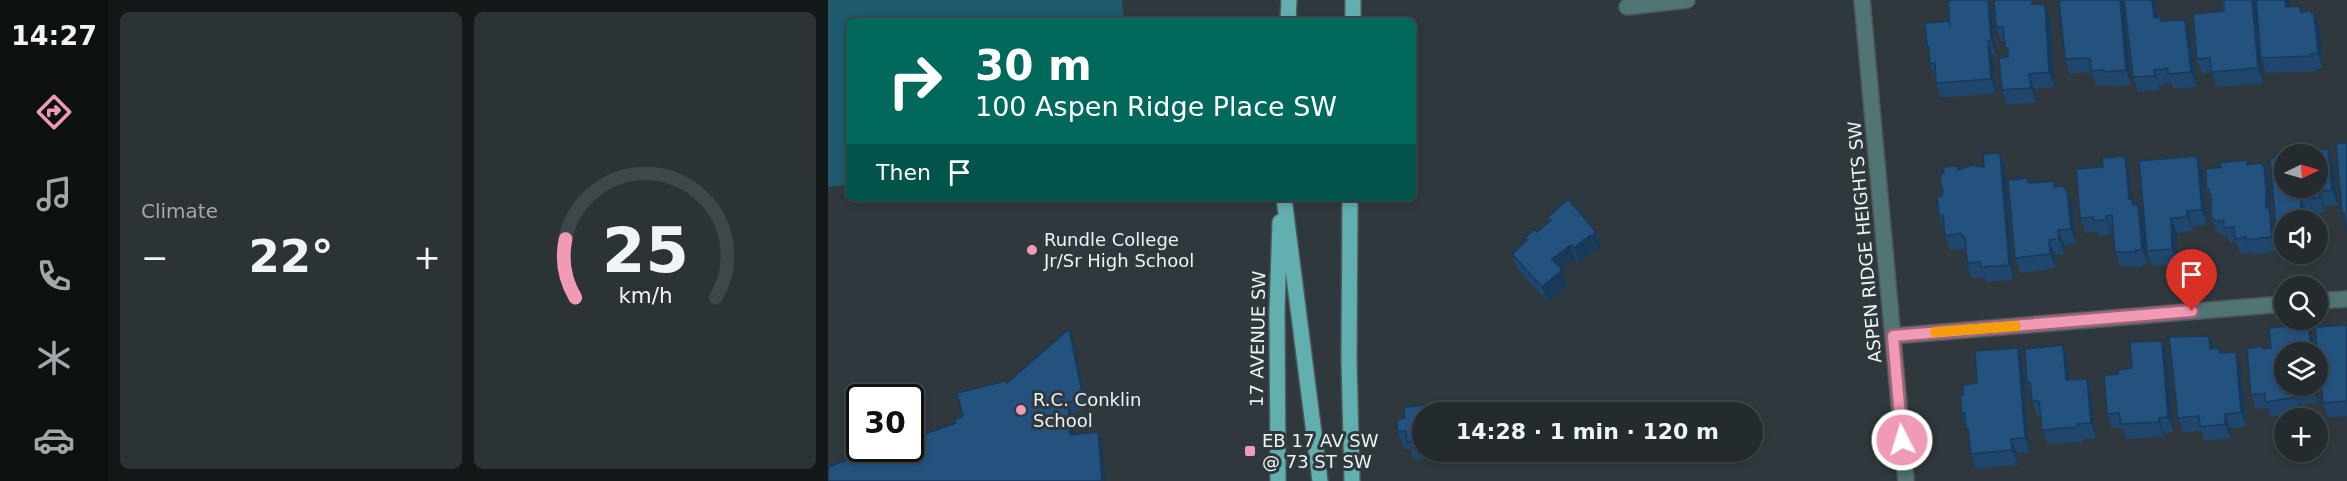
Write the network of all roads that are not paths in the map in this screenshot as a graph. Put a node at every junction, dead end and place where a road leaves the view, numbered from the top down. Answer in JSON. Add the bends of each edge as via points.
{"nodes":[{"id":1,"x":1288,"y":0,"type":"edge"},
{"id":2,"x":1353,"y":0,"type":"edge"},
{"id":3,"x":1687,"y":0,"type":"edge"},
{"id":4,"x":1862,"y":0,"type":"edge"},
{"id":5,"x":1627,"y":7,"type":"dead end"},
{"id":6,"x":1288,"y":18,"type":"edge"},
{"id":7,"x":1353,"y":18,"type":"edge"},
{"id":8,"x":1282,"y":201,"type":"edge"},
{"id":9,"x":1282,"y":201,"type":"edge"},
{"id":10,"x":1350,"y":201,"type":"edge"},
{"id":11,"x":2347,"y":299,"type":"edge"},
{"id":12,"x":2328,"y":300,"type":"edge"},
{"id":13,"x":2274,"y":305,"type":"edge"},
{"id":14,"x":1893,"y":336,"type":"junction"},
{"id":15,"x":1278,"y":481,"type":"edge"},
{"id":16,"x":1320,"y":481,"type":"edge"},
{"id":17,"x":1352,"y":481,"type":"edge"},
{"id":18,"x":1906,"y":481,"type":"edge"}],
"edges":[{"from":1,"to":6,"type":"main road"},
{"from":2,"to":7,"type":"main road"},
{"from":3,"to":5,"type":"street"},
{"from":4,"to":14,"type":"street","name":"ASPEN RIDGE HEIGHTS SW"},
{"from":8,"to":15,"type":"main road","name":"17 AVENUE SW","via":[[1277,310]]},
{"from":9,"to":16,"type":"main road"},
{"from":10,"to":17,"type":"main road"},
{"from":11,"to":12,"type":"street"},
{"from":13,"to":14,"type":"street"},
{"from":14,"to":18,"type":"street","name":"ASPEN RIDGE HEIGHTS SW"}]}
